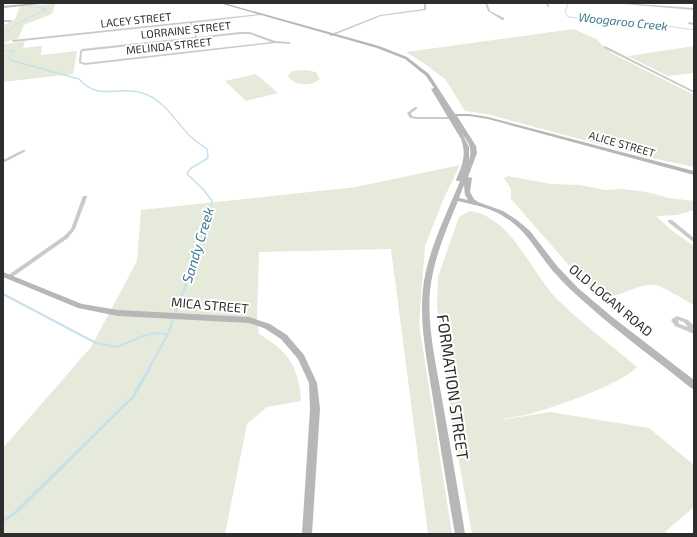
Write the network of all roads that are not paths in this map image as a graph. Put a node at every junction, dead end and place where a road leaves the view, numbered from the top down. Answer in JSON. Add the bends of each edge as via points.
{"nodes":[{"id":1,"x":48,"y":3,"type":"edge"},
{"id":2,"x":221,"y":3,"type":"edge"},
{"id":3,"x":425,"y":3,"type":"edge"},
{"id":4,"x":486,"y":3,"type":"edge"},
{"id":5,"x":546,"y":3,"type":"edge"},
{"id":6,"x":624,"y":4,"type":"dead end"},
{"id":7,"x":3,"y":7,"type":"edge"},
{"id":8,"x":549,"y":7,"type":"dead end"},
{"id":9,"x":694,"y":9,"type":"edge"},
{"id":10,"x":260,"y":15,"type":"junction"},
{"id":11,"x":503,"y":19,"type":"dead end"},
{"id":12,"x":3,"y":21,"type":"edge"},
{"id":13,"x":11,"y":21,"type":"dead end"},
{"id":14,"x":191,"y":23,"type":"junction"},
{"id":15,"x":689,"y":23,"type":"dead end"},
{"id":16,"x":694,"y":24,"type":"edge"},
{"id":17,"x":330,"y":35,"type":"junction"},
{"id":18,"x":196,"y":38,"type":"junction"},
{"id":19,"x":13,"y":41,"type":"dead end"},
{"id":20,"x":275,"y":42,"type":"junction"},
{"id":21,"x":289,"y":43,"type":"dead end"},
{"id":22,"x":605,"y":47,"type":"dead end"},
{"id":23,"x":83,"y":50,"type":"joint"},
{"id":24,"x":694,"y":92,"type":"edge"},
{"id":25,"x":443,"y":97,"type":"junction"},
{"id":26,"x":416,"y":108,"type":"dead end"},
{"id":27,"x":469,"y":115,"type":"junction"},
{"id":28,"x":453,"y":118,"type":"junction"},
{"id":29,"x":544,"y":133,"type":"junction"},
{"id":30,"x":24,"y":152,"type":"dead end"},
{"id":31,"x":474,"y":153,"type":"junction"},
{"id":32,"x":3,"y":162,"type":"edge"},
{"id":33,"x":694,"y":173,"type":"edge"},
{"id":34,"x":85,"y":197,"type":"dead end"},
{"id":35,"x":455,"y":199,"type":"junction"},
{"id":36,"x":478,"y":204,"type":"junction"},
{"id":37,"x":452,"y":209,"type":"junction"},
{"id":38,"x":670,"y":221,"type":"dead end"},
{"id":39,"x":694,"y":240,"type":"edge"},
{"id":40,"x":6,"y":275,"type":"edge"},
{"id":41,"x":694,"y":385,"type":"edge"},
{"id":42,"x":307,"y":534,"type":"edge"},
{"id":43,"x":460,"y":534,"type":"edge"}],
"edges":[{"from":1,"to":7,"type":"main road"},
{"from":2,"to":10,"type":"main road"},
{"from":3,"to":17,"type":"street","via":[[425,10],[381,15]]},
{"from":4,"to":11,"type":"street","via":[[489,10]]},
{"from":5,"to":8,"type":"street"},
{"from":6,"to":9,"type":"street"},
{"from":10,"to":14,"type":"street","name":"LACEY STREET"},
{"from":10,"to":17,"type":"main road"},
{"from":12,"to":13,"type":"street"},
{"from":14,"to":18,"type":"street"},
{"from":14,"to":19,"type":"street","name":"LACEY STREET"},
{"from":15,"to":16,"type":"street"},
{"from":17,"to":25,"type":"main road","via":[[382,48],[406,58],[426,73]]},
{"from":17,"to":28,"type":"main road","via":[[387,52],[416,67]]},
{"from":18,"to":20,"type":"street","name":"LORRAINE STREET","via":[[245,32]]},
{"from":18,"to":23,"type":"street","name":"LORRAINE STREET"},
{"from":20,"to":21,"type":"street","name":"LORRAINE STREET"},
{"from":20,"to":23,"type":"street","name":"MELINDA STREET","via":[[85,64],[80,63]]},
{"from":22,"to":24,"type":"street"},
{"from":25,"to":27,"type":"main road","via":[[457,112]]},
{"from":25,"to":28,"type":"main road"},
{"from":26,"to":28,"type":"street","via":[[409,113],[416,118]]},
{"from":27,"to":28,"type":"main road","name":"ALICE STREET"},
{"from":27,"to":29,"type":"main road","name":"ALICE STREET"},
{"from":28,"to":29,"type":"main road","name":"ALICE STREET","via":[[482,119]]},
{"from":28,"to":31,"type":"main road","via":[[473,146]]},
{"from":28,"to":35,"type":"main road","name":"FORMATION STREET","via":[[467,154],[453,194]]},
{"from":29,"to":33,"type":"main road","name":"ALICE STREET"},
{"from":30,"to":32,"type":"street"},
{"from":31,"to":35,"type":"main road","name":"FORMATION STREET"},
{"from":31,"to":36,"type":"main road","via":[[466,187],[468,196]]},
{"from":34,"to":40,"type":"street","via":[[73,229],[66,237]]},
{"from":35,"to":36,"type":"main road","name":"OLD LOGAN ROAD"},
{"from":35,"to":37,"type":"main road","name":"FORMATION STREET"},
{"from":36,"to":37,"type":"main road","via":[[462,205]]},
{"from":36,"to":41,"type":"main road","name":"OLD LOGAN ROAD","via":[[495,209],[526,230],[573,287]]},
{"from":37,"to":43,"type":"main road","name":"FORMATION STREET","via":[[430,271],[427,318],[430,356]]},
{"from":38,"to":39,"type":"street"},
{"from":40,"to":42,"type":"main road","name":"MICA STREET","via":[[94,310],[250,320],[267,326],[284,337],[301,358],[314,383],[315,409]]}]}
